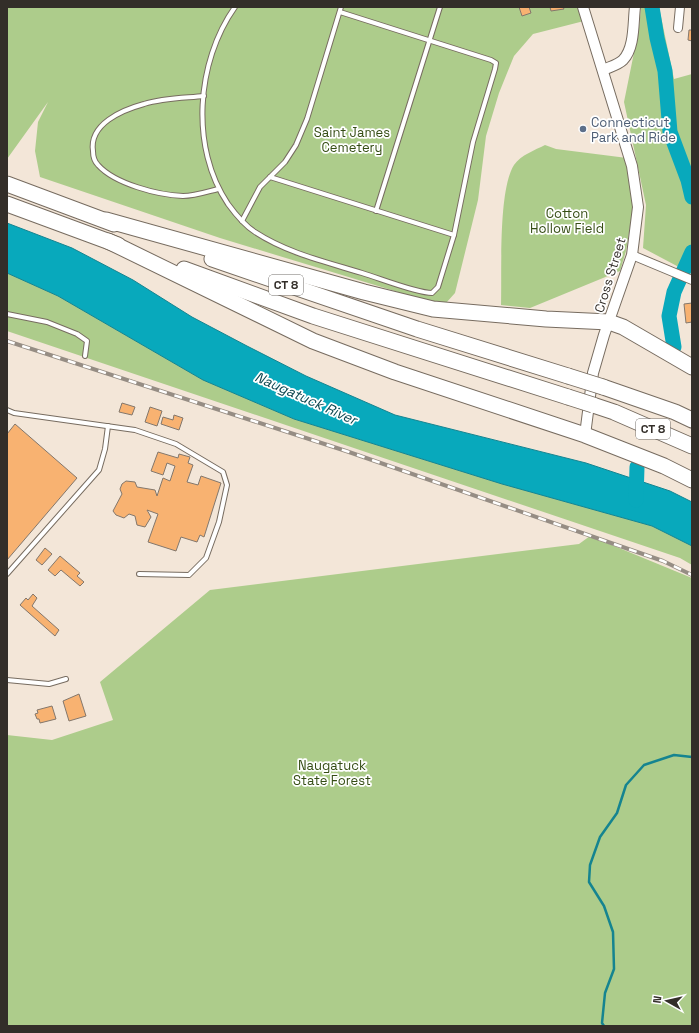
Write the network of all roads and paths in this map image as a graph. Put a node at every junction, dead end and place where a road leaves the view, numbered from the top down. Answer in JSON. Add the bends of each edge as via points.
{"nodes":[{"id":1,"x":235,"y":7,"type":"edge"},
{"id":2,"x":440,"y":7,"type":"edge"},
{"id":3,"x":583,"y":7,"type":"edge"},
{"id":4,"x":635,"y":7,"type":"edge"},
{"id":5,"x":680,"y":7,"type":"edge"},
{"id":6,"x":341,"y":9,"type":"edge"},
{"id":7,"x":678,"y":28,"type":"dead end"},
{"id":8,"x":429,"y":40,"type":"junction"},
{"id":9,"x":603,"y":70,"type":"junction"},
{"id":10,"x":204,"y":96,"type":"junction"},
{"id":11,"x":270,"y":178,"type":"junction"},
{"id":12,"x":7,"y":184,"type":"edge"},
{"id":13,"x":218,"y":189,"type":"junction"},
{"id":14,"x":7,"y":204,"type":"edge"},
{"id":15,"x":376,"y":210,"type":"junction"},
{"id":16,"x":106,"y":220,"type":"junction"},
{"id":17,"x":242,"y":221,"type":"junction"},
{"id":18,"x":454,"y":235,"type":"junction"},
{"id":19,"x":108,"y":241,"type":"junction"},
{"id":20,"x":632,"y":255,"type":"junction"},
{"id":21,"x":691,"y":279,"type":"edge"},
{"id":22,"x":7,"y":314,"type":"edge"},
{"id":23,"x":609,"y":322,"type":"junction"},
{"id":24,"x":85,"y":356,"type":"dead end"},
{"id":25,"x":692,"y":367,"type":"edge"},
{"id":26,"x":7,"y":410,"type":"edge"},
{"id":27,"x":692,"y":420,"type":"edge"},
{"id":28,"x":108,"y":426,"type":"junction"},
{"id":29,"x":585,"y":435,"type":"junction"},
{"id":30,"x":692,"y":446,"type":"edge"},
{"id":31,"x":692,"y":480,"type":"edge"},
{"id":32,"x":7,"y":574,"type":"edge"},
{"id":33,"x":140,"y":574,"type":"dead end"},
{"id":34,"x":66,"y":679,"type":"dead end"},
{"id":35,"x":7,"y":680,"type":"edge"}],
"edges":[{"from":1,"to":10,"type":"lane","via":[[228,16],[214,47]]},
{"from":2,"to":8,"type":"lane"},
{"from":3,"to":9,"type":"street","name":"Cross Street"},
{"from":4,"to":9,"type":"street","via":[[632,37],[626,55],[619,63]]},
{"from":5,"to":7,"type":"street"},
{"from":6,"to":8,"type":"lane"},
{"from":6,"to":11,"type":"lane","via":[[307,119],[296,145]]},
{"from":8,"to":15,"type":"lane"},
{"from":8,"to":18,"type":"lane","via":[[494,61],[496,66],[473,142]]},
{"from":9,"to":20,"type":"street","name":"Cross Street","via":[[636,179],[637,223]]},
{"from":10,"to":13,"type":"lane","via":[[203,133],[206,154]]},
{"from":10,"to":13,"type":"lane","via":[[156,101],[131,108],[115,116],[95,133],[93,155],[97,164],[117,179],[146,189],[182,196]]},
{"from":11,"to":15,"type":"lane"},
{"from":11,"to":17,"type":"lane","via":[[260,187]]},
{"from":12,"to":16,"type":"highway","number":"CT 8"},
{"from":13,"to":17,"type":"lane"},
{"from":14,"to":19,"type":"highway","number":"CT 8"},
{"from":15,"to":18,"type":"lane"},
{"from":16,"to":23,"type":"highway","via":[[433,309]]},
{"from":16,"to":27,"type":"highway","number":"CT 8","bridge":true,"via":[[267,279],[568,376]]},
{"from":17,"to":18,"type":"lane","via":[[254,232],[285,247],[429,294],[437,290]]},
{"from":19,"to":29,"type":"highway","via":[[313,341],[395,372]]},
{"from":19,"to":30,"type":"highway","number":"CT 8","bridge":true,"via":[[313,316],[614,412]]},
{"from":20,"to":21,"type":"street"},
{"from":20,"to":23,"type":"street","name":"Cross Street"},
{"from":22,"to":24,"type":"lane","via":[[47,322],[77,334],[87,341]]},
{"from":23,"to":25,"type":"highway","via":[[630,331]]},
{"from":23,"to":29,"type":"street","name":"Cross Street","via":[[593,373]]},
{"from":26,"to":28,"type":"lane"},
{"from":28,"to":32,"type":"lane","via":[[99,470]]},
{"from":28,"to":33,"type":"lane","via":[[135,430],[176,444],[223,472],[227,485],[219,522],[206,558],[189,575]]},
{"from":29,"to":31,"type":"highway","via":[[664,466]]},
{"from":34,"to":35,"type":"lane","via":[[49,684]]}]}
